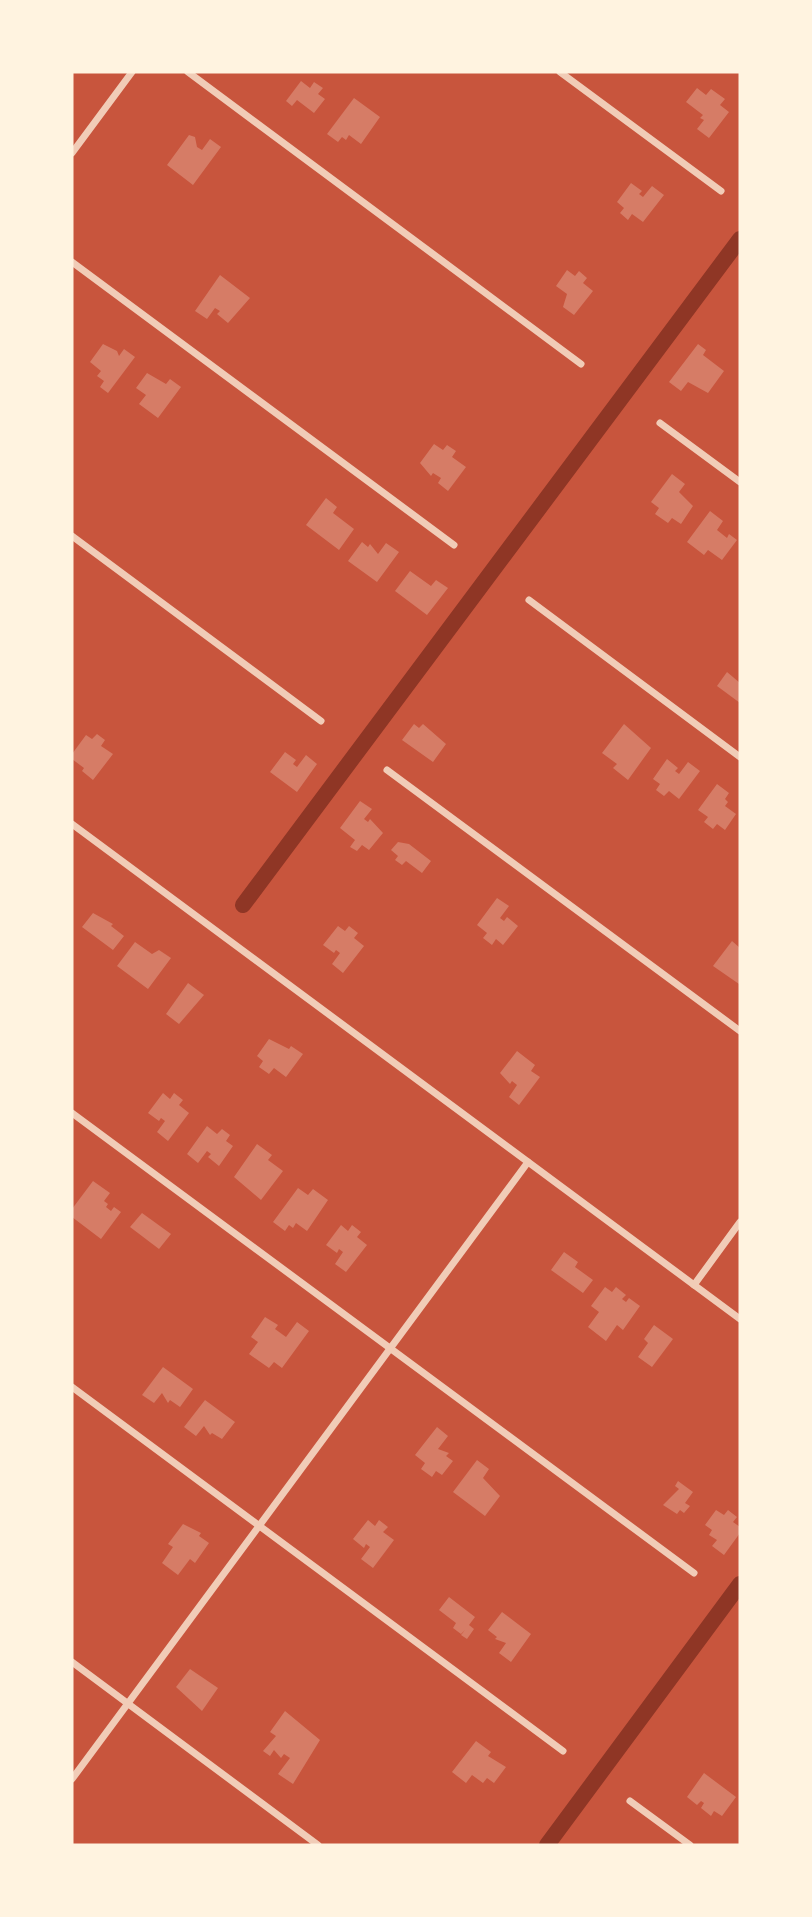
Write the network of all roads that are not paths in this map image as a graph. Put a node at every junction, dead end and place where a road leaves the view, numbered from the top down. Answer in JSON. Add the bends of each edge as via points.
{"nodes":[{"id":1,"x":132,"y":72,"type":"edge"},
{"id":2,"x":188,"y":72,"type":"edge"},
{"id":3,"x":560,"y":72,"type":"edge"},
{"id":4,"x":72,"y":153,"type":"edge"},
{"id":5,"x":722,"y":191,"type":"dead end"},
{"id":6,"x":72,"y":261,"type":"edge"},
{"id":7,"x":581,"y":363,"type":"dead end"},
{"id":8,"x":660,"y":422,"type":"dead end"},
{"id":9,"x":740,"y":482,"type":"edge"},
{"id":10,"x":72,"y":536,"type":"edge"},
{"id":11,"x":454,"y":545,"type":"dead end"},
{"id":12,"x":529,"y":600,"type":"dead end"},
{"id":13,"x":321,"y":721,"type":"dead end"},
{"id":14,"x":740,"y":757,"type":"edge"},
{"id":15,"x":387,"y":771,"type":"dead end"},
{"id":16,"x":72,"y":824,"type":"edge"},
{"id":17,"x":740,"y":1031,"type":"edge"},
{"id":18,"x":72,"y":1113,"type":"edge"},
{"id":19,"x":528,"y":1163,"type":"junction"},
{"id":20,"x":740,"y":1222,"type":"edge"},
{"id":21,"x":694,"y":1284,"type":"junction"},
{"id":22,"x":740,"y":1319,"type":"edge"},
{"id":23,"x":390,"y":1349,"type":"junction"},
{"id":24,"x":72,"y":1387,"type":"edge"},
{"id":25,"x":260,"y":1525,"type":"junction"},
{"id":26,"x":694,"y":1573,"type":"dead end"},
{"id":27,"x":72,"y":1662,"type":"edge"},
{"id":28,"x":128,"y":1704,"type":"junction"},
{"id":29,"x":563,"y":1751,"type":"dead end"},
{"id":30,"x":72,"y":1779,"type":"edge"},
{"id":31,"x":631,"y":1801,"type":"dead end"},
{"id":32,"x":318,"y":1845,"type":"edge"},
{"id":33,"x":690,"y":1845,"type":"edge"}],
"edges":[{"from":1,"to":4,"type":"street"},
{"from":2,"to":7,"type":"street"},
{"from":3,"to":5,"type":"street"},
{"from":6,"to":11,"type":"street"},
{"from":8,"to":9,"type":"street"},
{"from":10,"to":13,"type":"street"},
{"from":12,"to":14,"type":"street"},
{"from":15,"to":17,"type":"street"},
{"from":16,"to":19,"type":"street"},
{"from":18,"to":23,"type":"street"},
{"from":19,"to":21,"type":"street"},
{"from":19,"to":23,"type":"street"},
{"from":20,"to":21,"type":"street"},
{"from":21,"to":22,"type":"street"},
{"from":23,"to":25,"type":"street"},
{"from":23,"to":26,"type":"street"},
{"from":24,"to":25,"type":"street"},
{"from":25,"to":28,"type":"street"},
{"from":25,"to":29,"type":"street"},
{"from":27,"to":28,"type":"street"},
{"from":28,"to":30,"type":"street"},
{"from":28,"to":32,"type":"street"},
{"from":31,"to":33,"type":"street"}]}
